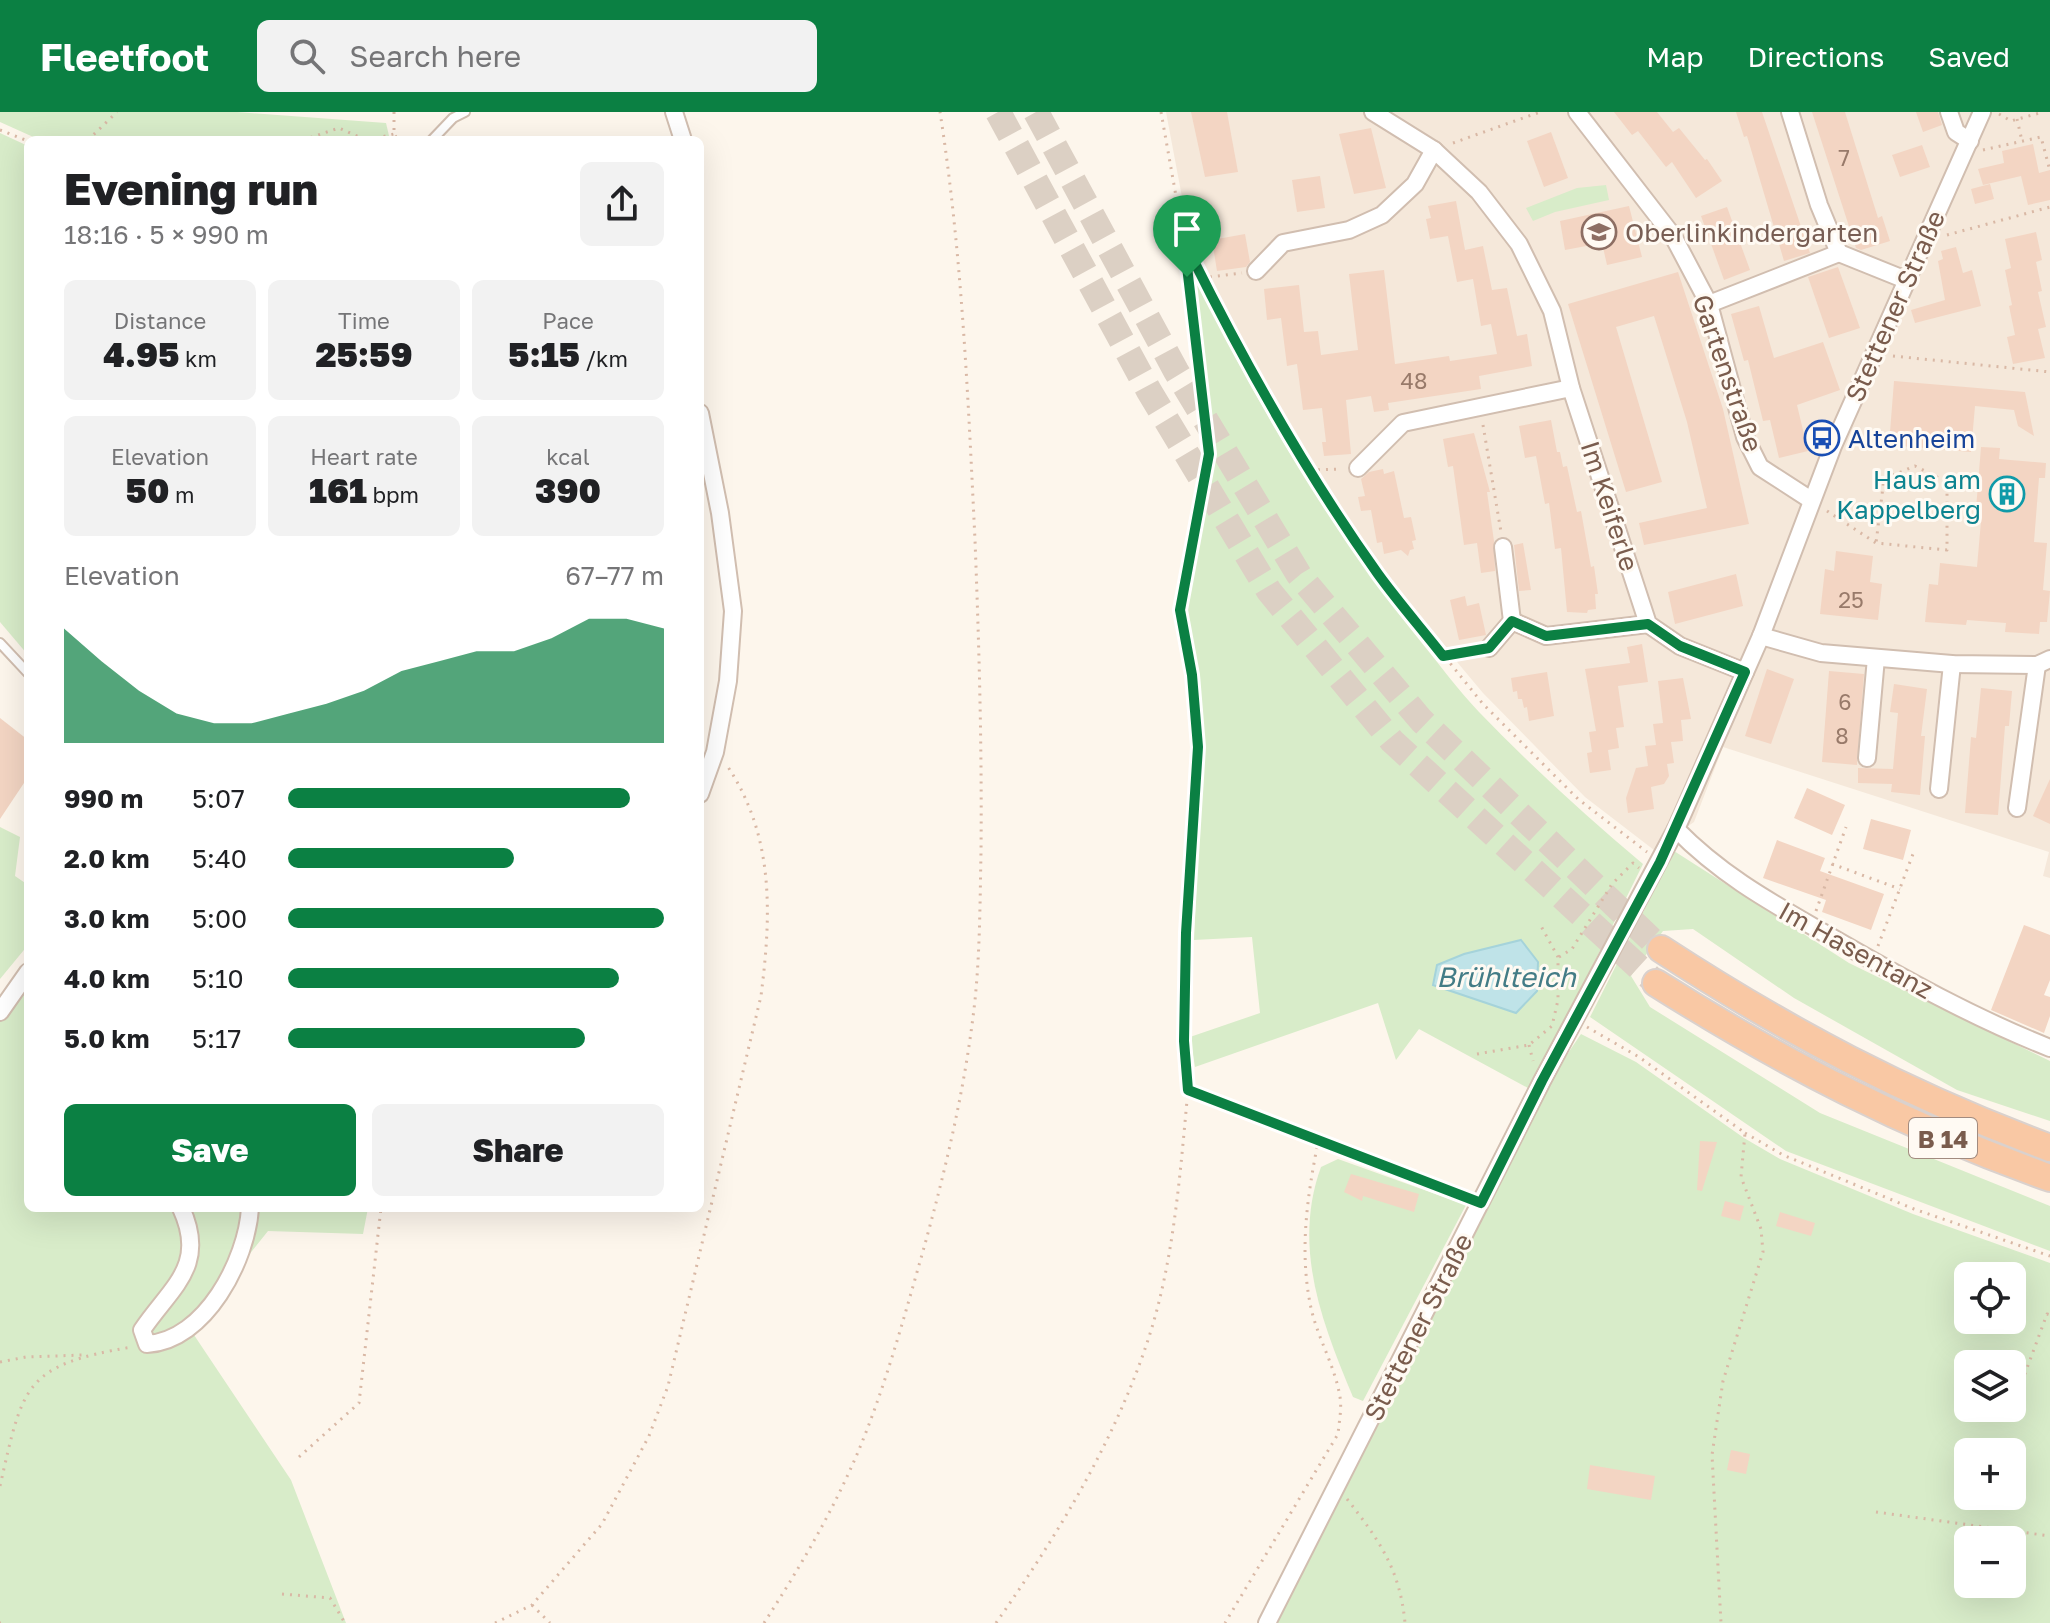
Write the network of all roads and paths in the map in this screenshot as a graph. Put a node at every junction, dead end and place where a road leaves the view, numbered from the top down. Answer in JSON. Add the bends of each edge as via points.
{"nodes":[{"id":1,"x":117,"y":112,"type":"edge"},
{"id":2,"x":394,"y":112,"type":"edge"},
{"id":3,"x":465,"y":112,"type":"edge"},
{"id":4,"x":674,"y":112,"type":"edge"},
{"id":5,"x":940,"y":112,"type":"edge"},
{"id":6,"x":1161,"y":112,"type":"edge"},
{"id":7,"x":1373,"y":112,"type":"edge"},
{"id":8,"x":1540,"y":112,"type":"edge"},
{"id":9,"x":1577,"y":112,"type":"edge"},
{"id":10,"x":1790,"y":112,"type":"edge"},
{"id":11,"x":1949,"y":112,"type":"edge"},
{"id":12,"x":1982,"y":112,"type":"edge"},
{"id":13,"x":1996,"y":112,"type":"edge"},
{"id":14,"x":2043,"y":112,"type":"edge"},
{"id":15,"x":2017,"y":119,"type":"junction"},
{"id":16,"x":0,"y":130,"type":"edge"},
{"id":17,"x":394,"y":134,"type":"joint"},
{"id":18,"x":92,"y":136,"type":"edge"},
{"id":19,"x":315,"y":136,"type":"edge"},
{"id":20,"x":358,"y":136,"type":"edge"},
{"id":21,"x":385,"y":136,"type":"edge"},
{"id":22,"x":436,"y":136,"type":"edge"},
{"id":23,"x":682,"y":136,"type":"edge"},
{"id":24,"x":24,"y":139,"type":"edge"},
{"id":25,"x":2022,"y":141,"type":"junction"},
{"id":26,"x":1967,"y":147,"type":"junction"},
{"id":27,"x":1434,"y":150,"type":"junction"},
{"id":28,"x":2049,"y":167,"type":"edge"},
{"id":29,"x":2050,"y":207,"type":"edge"},
{"id":30,"x":1184,"y":241,"type":"junction"},
{"id":31,"x":1924,"y":241,"type":"junction"},
{"id":32,"x":1839,"y":253,"type":"junction"},
{"id":33,"x":1256,"y":271,"type":"dead end"},
{"id":34,"x":1232,"y":274,"type":"dead end"},
{"id":35,"x":1202,"y":278,"type":"junction"},
{"id":36,"x":1906,"y":280,"type":"junction"},
{"id":37,"x":1709,"y":304,"type":"junction"},
{"id":38,"x":1873,"y":354,"type":"junction"},
{"id":39,"x":2050,"y":372,"type":"edge"},
{"id":40,"x":1571,"y":388,"type":"junction"},
{"id":41,"x":1481,"y":407,"type":"junction"},
{"id":42,"x":704,"y":433,"type":"edge"},
{"id":43,"x":1358,"y":468,"type":"joint"},
{"id":44,"x":1309,"y":470,"type":"junction"},
{"id":45,"x":1811,"y":500,"type":"junction"},
{"id":46,"x":1876,"y":543,"type":"junction"},
{"id":47,"x":1503,"y":547,"type":"joint"},
{"id":48,"x":1512,"y":621,"type":"junction"},
{"id":49,"x":1648,"y":624,"type":"junction"},
{"id":50,"x":1761,"y":636,"type":"junction"},
{"id":51,"x":0,"y":643,"type":"edge"},
{"id":52,"x":1489,"y":648,"type":"joint"},
{"id":53,"x":1443,"y":656,"type":"junction"},
{"id":54,"x":1876,"y":658,"type":"junction"},
{"id":55,"x":2044,"y":662,"type":"edge"},
{"id":56,"x":1952,"y":664,"type":"junction"},
{"id":57,"x":24,"y":669,"type":"edge"},
{"id":58,"x":1745,"y":672,"type":"junction"},
{"id":59,"x":715,"y":752,"type":"junction"},
{"id":60,"x":1867,"y":758,"type":"dead end"},
{"id":61,"x":704,"y":783,"type":"edge"},
{"id":62,"x":1939,"y":789,"type":"dead end"},
{"id":63,"x":2017,"y":808,"type":"dead end"},
{"id":64,"x":1846,"y":827,"type":"dead end"},
{"id":65,"x":1676,"y":829,"type":"junction"},
{"id":66,"x":1913,"y":854,"type":"dead end"},
{"id":67,"x":1832,"y":864,"type":"junction"},
{"id":68,"x":1656,"y":870,"type":"junction"},
{"id":69,"x":1900,"y":889,"type":"junction"},
{"id":70,"x":1541,"y":926,"type":"dead end"},
{"id":71,"x":1811,"y":926,"type":"junction"},
{"id":72,"x":1661,"y":949,"type":"tunnel mouth"},
{"id":73,"x":1558,"y":957,"type":"junction"},
{"id":74,"x":1872,"y":961,"type":"junction"},
{"id":75,"x":24,"y":978,"type":"edge"},
{"id":76,"x":1656,"y":983,"type":"tunnel mouth"},
{"id":77,"x":0,"y":1012,"type":"edge"},
{"id":78,"x":1576,"y":1021,"type":"junction"},
{"id":79,"x":2050,"y":1048,"type":"edge"},
{"id":80,"x":1477,"y":1054,"type":"dead end"},
{"id":81,"x":1188,"y":1090,"type":"junction"},
{"id":82,"x":1745,"y":1133,"type":"junction"},
{"id":83,"x":1318,"y":1142,"type":"junction"},
{"id":84,"x":2050,"y":1148,"type":"edge"},
{"id":85,"x":2050,"y":1178,"type":"edge"},
{"id":86,"x":1481,"y":1203,"type":"junction"},
{"id":87,"x":182,"y":1212,"type":"edge"},
{"id":88,"x":250,"y":1212,"type":"edge"},
{"id":89,"x":381,"y":1212,"type":"edge"},
{"id":90,"x":2050,"y":1256,"type":"edge"},
{"id":91,"x":2050,"y":1315,"type":"edge"},
{"id":92,"x":147,"y":1344,"type":"junction"},
{"id":93,"x":87,"y":1354,"type":"junction"},
{"id":94,"x":0,"y":1362,"type":"edge"},
{"id":95,"x":2026,"y":1371,"type":"edge"},
{"id":96,"x":299,"y":1457,"type":"dead end"},
{"id":97,"x":0,"y":1486,"type":"edge"},
{"id":98,"x":1335,"y":1489,"type":"junction"},
{"id":99,"x":1876,"y":1512,"type":"dead end"},
{"id":100,"x":2050,"y":1536,"type":"edge"},
{"id":101,"x":282,"y":1594,"type":"dead end"},
{"id":102,"x":532,"y":1605,"type":"junction"},
{"id":103,"x":345,"y":1623,"type":"edge"},
{"id":104,"x":495,"y":1623,"type":"edge"},
{"id":105,"x":550,"y":1623,"type":"edge"},
{"id":106,"x":764,"y":1623,"type":"edge"},
{"id":107,"x":996,"y":1623,"type":"edge"},
{"id":108,"x":1225,"y":1623,"type":"edge"},
{"id":109,"x":1267,"y":1623,"type":"edge"},
{"id":110,"x":1405,"y":1623,"type":"edge"},
{"id":111,"x":1721,"y":1623,"type":"edge"}],
"edges":[{"from":1,"to":18,"type":"path"},
{"from":2,"to":17,"type":"path"},
{"from":3,"to":22,"type":"lane"},
{"from":4,"to":23,"type":"street"},
{"from":5,"to":106,"type":"path","via":[[961,288],[981,676],[975,999],[942,1180],[879,1396],[825,1520]]},
{"from":6,"to":30,"type":"path"},
{"from":7,"to":27,"type":"street","name":"Im Keiferle"},
{"from":8,"to":27,"type":"path"},
{"from":9,"to":37,"type":"street","name":"Gartenstraße","via":[[1673,236]]},
{"from":10,"to":32,"type":"street"},
{"from":11,"to":26,"type":"street"},
{"from":12,"to":26,"type":"street","name":"Stettener Straße"},
{"from":13,"to":15,"type":"path"},
{"from":14,"to":15,"type":"path"},
{"from":15,"to":25,"type":"path"},
{"from":16,"to":24,"type":"path"},
{"from":17,"to":21,"type":"path"},
{"from":19,"to":20,"type":"path","via":[[339,128]]},
{"from":25,"to":26,"type":"path"},
{"from":25,"to":28,"type":"path","via":[[2041,137]]},
{"from":26,"to":31,"type":"street","name":"Stettener Straße"},
{"from":27,"to":33,"type":"street","via":[[1415,184],[1382,215],[1349,230],[1283,243]]},
{"from":27,"to":40,"type":"street","name":"Im Keiferle","via":[[1479,192],[1519,244],[1552,311]]},
{"from":29,"to":31,"type":"path"},
{"from":30,"to":35,"type":"path"},
{"from":30,"to":81,"type":"path","via":[[1209,454],[1180,610],[1198,747],[1186,933]]},
{"from":31,"to":36,"type":"street","name":"Stettener Straße"},
{"from":32,"to":36,"type":"street"},
{"from":32,"to":37,"type":"street"},
{"from":34,"to":35,"type":"path"},
{"from":35,"to":44,"type":"path"},
{"from":36,"to":38,"type":"street","name":"Stettener Straße"},
{"from":37,"to":45,"type":"street","name":"Gartenstraße","via":[[1745,437],[1760,467]]},
{"from":38,"to":39,"type":"path"},
{"from":38,"to":45,"type":"street","name":"Stettener Straße"},
{"from":40,"to":41,"type":"street"},
{"from":40,"to":49,"type":"street","name":"Im Keiferle"},
{"from":41,"to":43,"type":"street","via":[[1403,423]]},
{"from":41,"to":47,"type":"path"},
{"from":42,"to":59,"type":"street","via":[[733,611]]},
{"from":43,"to":44,"type":"path"},
{"from":44,"to":53,"type":"path","via":[[1379,575]]},
{"from":45,"to":46,"type":"path"},
{"from":45,"to":50,"type":"street","name":"Stettener Straße"},
{"from":46,"to":46,"type":"path","via":[[1947,550],[1947,482],[1915,466],[1884,479]]},
{"from":47,"to":48,"type":"street"},
{"from":48,"to":49,"type":"street","via":[[1546,636]]},
{"from":48,"to":52,"type":"street"},
{"from":49,"to":58,"type":"street","via":[[1680,646]]},
{"from":50,"to":54,"type":"street","via":[[1821,653]]},
{"from":50,"to":58,"type":"street","name":"Stettener Straße"},
{"from":51,"to":57,"type":"lane"},
{"from":52,"to":53,"type":"path"},
{"from":53,"to":68,"type":"path","via":[[1483,704]]},
{"from":54,"to":56,"type":"street"},
{"from":54,"to":60,"type":"street"},
{"from":55,"to":56,"type":"street"},
{"from":55,"to":63,"type":"street"},
{"from":56,"to":62,"type":"street"},
{"from":58,"to":65,"type":"street","name":"Stettener Straße"},
{"from":59,"to":61,"type":"street"},
{"from":59,"to":102,"type":"path","via":[[745,801],[769,894],[761,996],[664,1399],[602,1524]]},
{"from":64,"to":67,"type":"path"},
{"from":65,"to":68,"type":"street","name":"Stettener Straße"},
{"from":65,"to":71,"type":"street","name":"Im Hasentanz","via":[[1708,862]]},
{"from":66,"to":69,"type":"path"},
{"from":67,"to":69,"type":"path"},
{"from":67,"to":71,"type":"path"},
{"from":68,"to":73,"type":"path","via":[[1633,863],[1612,884],[1572,949]]},
{"from":68,"to":78,"type":"street","name":"Stettener Straße"},
{"from":69,"to":74,"type":"path"},
{"from":70,"to":73,"type":"path"},
{"from":71,"to":74,"type":"street","name":"Im Hasentanz"},
{"from":72,"to":84,"type":"highway","number":"B 14","via":[[1851,1063]]},
{"from":73,"to":80,"type":"path","via":[[1552,1026],[1529,1045]]},
{"from":74,"to":79,"type":"street","name":"Im Hasentanz","via":[[2001,1029]]},
{"from":75,"to":77,"type":"street"},
{"from":76,"to":85,"type":"highway","number":"B 14","via":[[1748,1042],[1839,1091]]},
{"from":78,"to":82,"type":"path","via":[[1639,1057]]},
{"from":78,"to":86,"type":"street","name":"Stettener Straße"},
{"from":81,"to":83,"type":"path"},
{"from":81,"to":107,"type":"path","via":[[1169,1244],[1147,1341],[1103,1448]]},
{"from":82,"to":90,"type":"path","via":[[1783,1155],[1914,1209]]},
{"from":82,"to":111,"type":"path","via":[[1741,1177],[1761,1229],[1763,1252],[1723,1381],[1712,1455]]},
{"from":83,"to":86,"type":"path"},
{"from":83,"to":108,"type":"path","via":[[1303,1250],[1312,1310],[1341,1401],[1338,1434]]},
{"from":86,"to":98,"type":"street","name":"Stettener Straße"},
{"from":87,"to":92,"type":"street","via":[[191,1242],[187,1267],[142,1330]]},
{"from":88,"to":92,"type":"street","via":[[235,1268],[218,1297],[181,1334],[162,1344]]},
{"from":89,"to":96,"type":"path","via":[[359,1403]]},
{"from":91,"to":95,"type":"path"},
{"from":92,"to":93,"type":"path"},
{"from":93,"to":94,"type":"path"},
{"from":93,"to":97,"type":"path","via":[[41,1375],[28,1392],[16,1416]]},
{"from":98,"to":109,"type":"street","name":"Stettener Straße"},
{"from":98,"to":110,"type":"path","via":[[1383,1546],[1394,1569]]},
{"from":99,"to":100,"type":"path"},
{"from":101,"to":103,"type":"path","via":[[330,1598]]},
{"from":102,"to":104,"type":"path"},
{"from":102,"to":105,"type":"path"}]}
